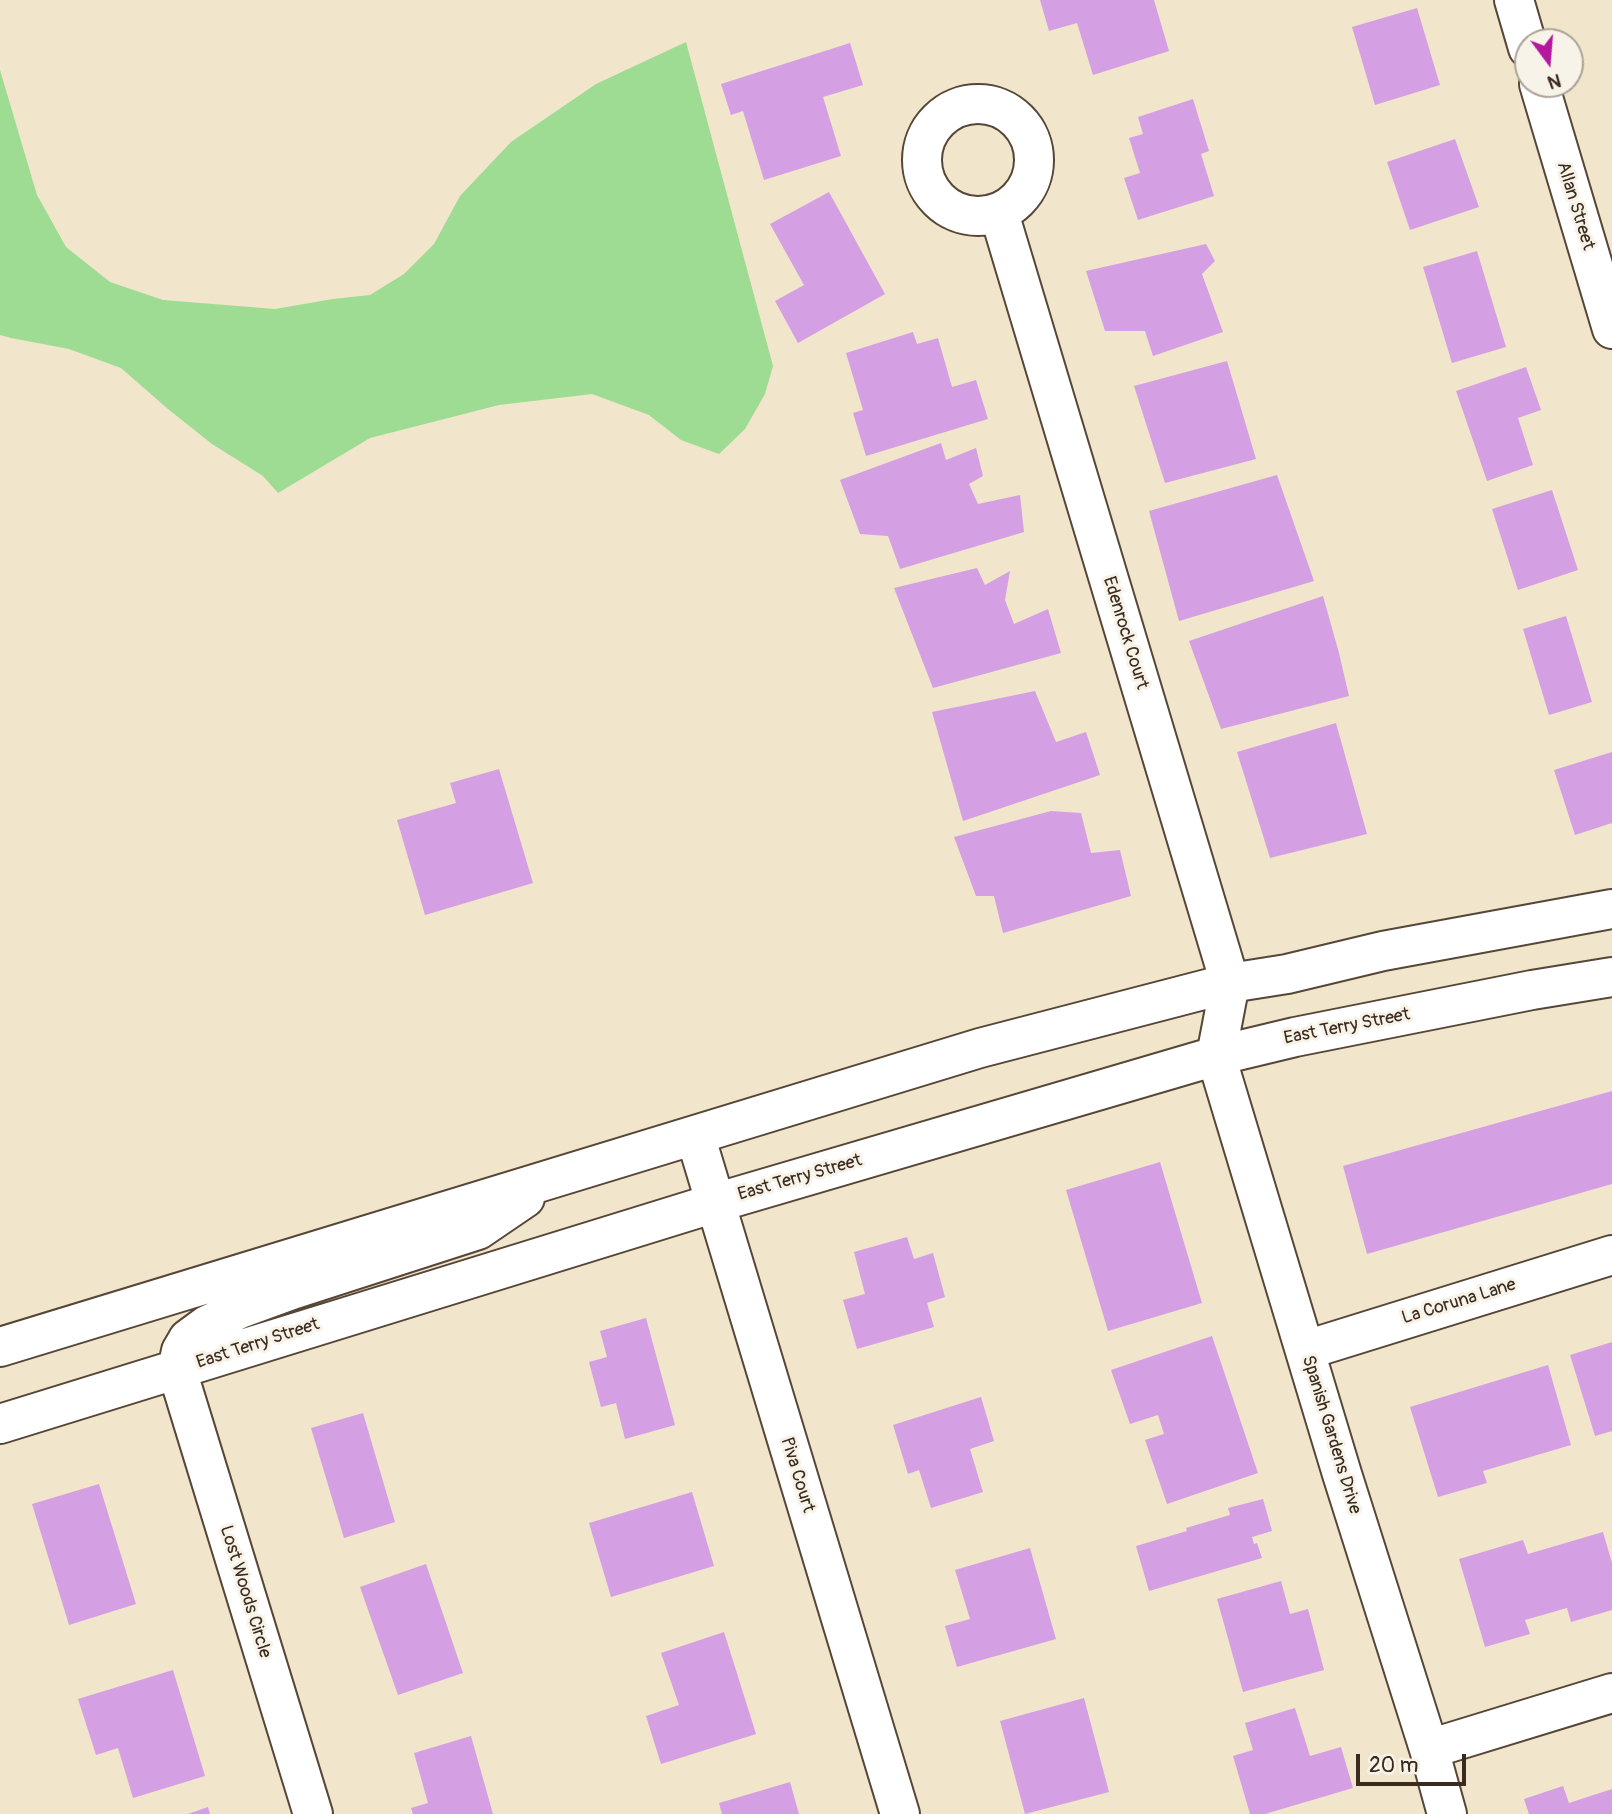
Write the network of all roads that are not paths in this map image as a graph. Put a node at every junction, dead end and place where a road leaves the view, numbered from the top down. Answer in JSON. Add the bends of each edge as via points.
{"nodes":[{"id":1,"x":1514,"y":0,"type":"edge"},
{"id":2,"x":1522,"y":28,"type":"edge"},
{"id":3,"x":1543,"y":98,"type":"edge"},
{"id":4,"x":999,"y":213,"type":"dead end"},
{"id":5,"x":1612,"y":329,"type":"edge"},
{"id":6,"x":1612,"y":909,"type":"edge"},
{"id":7,"x":1612,"y":977,"type":"edge"},
{"id":8,"x":1230,"y":983,"type":"junction"},
{"id":9,"x":1216,"y":1056,"type":"junction"},
{"id":10,"x":695,"y":1135,"type":"junction"},
{"id":11,"x":551,"y":1178,"type":"junction"},
{"id":12,"x":715,"y":1203,"type":"junction"},
{"id":13,"x":1612,"y":1255,"type":"edge"},
{"id":14,"x":0,"y":1347,"type":"edge"},
{"id":15,"x":1306,"y":1350,"type":"junction"},
{"id":16,"x":177,"y":1370,"type":"junction"},
{"id":17,"x":0,"y":1424,"type":"edge"},
{"id":18,"x":1612,"y":1693,"type":"edge"},
{"id":19,"x":1429,"y":1749,"type":"junction"},
{"id":20,"x":313,"y":1814,"type":"edge"},
{"id":21,"x":900,"y":1814,"type":"edge"},
{"id":22,"x":1447,"y":1814,"type":"edge"}],
"edges":[{"from":1,"to":2,"type":"street"},
{"from":3,"to":5,"type":"street","name":"Allan Street"},
{"from":4,"to":8,"type":"street","name":"Edenrock Court"},
{"from":6,"to":8,"type":"street"},
{"from":7,"to":9,"type":"street","name":"East Terry Street"},
{"from":8,"to":9,"type":"street","name":"Edenrock Court"},
{"from":8,"to":10,"type":"street","via":[[980,1048]]},
{"from":9,"to":12,"type":"street","name":"East Terry Street"},
{"from":9,"to":15,"type":"street","name":"Spanish Gardens Drive"},
{"from":10,"to":11,"type":"street"},
{"from":10,"to":12,"type":"street","name":"Piva Court"},
{"from":11,"to":14,"type":"street"},
{"from":11,"to":16,"type":"street","via":[[478,1230],[292,1290],[207,1325],[188,1339]]},
{"from":12,"to":16,"type":"street","name":"East Terry Street"},
{"from":12,"to":21,"type":"street","name":"Piva Court"},
{"from":13,"to":15,"type":"street","name":"La Coruna Lane"},
{"from":15,"to":19,"type":"street","name":"Spanish Gardens Drive"},
{"from":16,"to":17,"type":"street","name":"East Terry Street"},
{"from":16,"to":20,"type":"street","name":"Lost Woods Circle"},
{"from":18,"to":19,"type":"street"},
{"from":19,"to":22,"type":"street","name":"Spanish Gardens Drive"}]}
